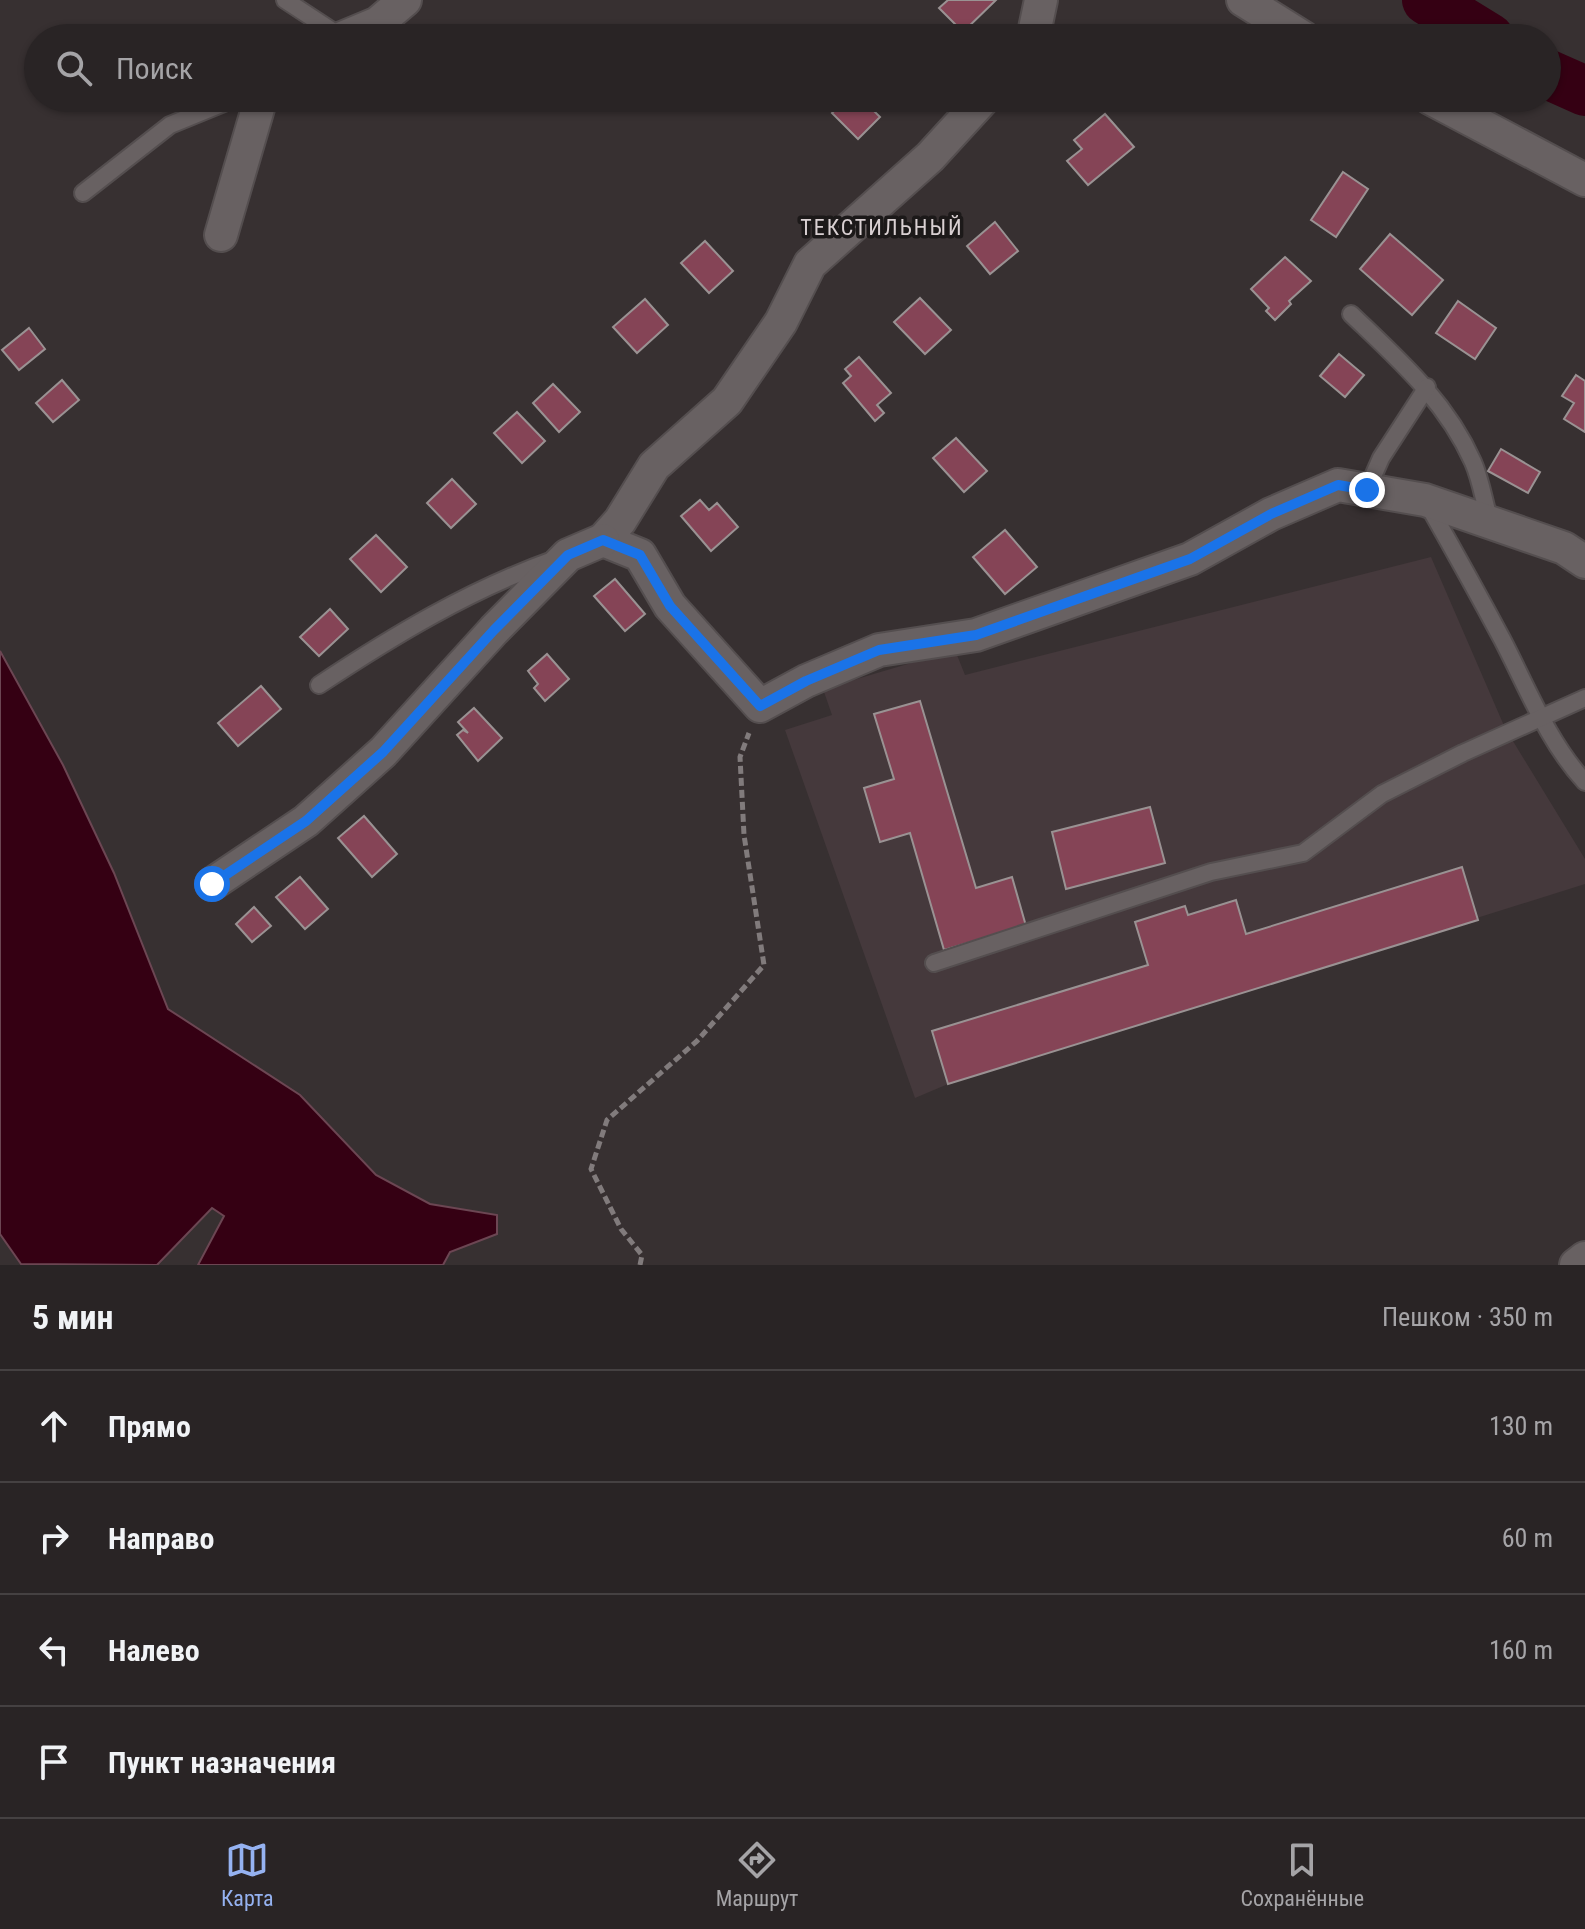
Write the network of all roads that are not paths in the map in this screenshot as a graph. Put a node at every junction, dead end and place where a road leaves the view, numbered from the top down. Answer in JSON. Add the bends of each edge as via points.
{"nodes":[{"id":1,"x":285,"y":0,"type":"edge"},
{"id":2,"x":405,"y":0,"type":"edge"},
{"id":3,"x":1041,"y":0,"type":"edge"},
{"id":4,"x":1243,"y":0,"type":"edge"},
{"id":5,"x":322,"y":24,"type":"edge"},
{"id":6,"x":376,"y":24,"type":"edge"},
{"id":7,"x":1036,"y":24,"type":"edge"},
{"id":8,"x":1282,"y":24,"type":"edge"},
{"id":9,"x":202,"y":112,"type":"edge"},
{"id":10,"x":257,"y":112,"type":"edge"},
{"id":11,"x":971,"y":112,"type":"edge"},
{"id":12,"x":1456,"y":112,"type":"edge"},
{"id":13,"x":1585,"y":180,"type":"edge"},
{"id":14,"x":83,"y":193,"type":"dead end"},
{"id":15,"x":221,"y":235,"type":"dead end"},
{"id":16,"x":1351,"y":314,"type":"dead end"},
{"id":17,"x":1427,"y":387,"type":"junction"},
{"id":18,"x":1367,"y":490,"type":"junction"},
{"id":19,"x":1425,"y":500,"type":"junction"},
{"id":20,"x":1490,"y":522,"type":"junction"},
{"id":21,"x":603,"y":540,"type":"junction"},
{"id":22,"x":568,"y":555,"type":"junction"},
{"id":23,"x":1585,"y":562,"type":"edge"},
{"id":24,"x":319,"y":685,"type":"dead end"},
{"id":25,"x":1585,"y":698,"type":"edge"},
{"id":26,"x":1541,"y":716,"type":"junction"},
{"id":27,"x":1585,"y":782,"type":"edge"},
{"id":28,"x":212,"y":884,"type":"dead end"},
{"id":29,"x":934,"y":963,"type":"dead end"},
{"id":30,"x":1585,"y":1258,"type":"edge"},
{"id":31,"x":1576,"y":1265,"type":"edge"}],
"edges":[{"from":1,"to":5,"type":"lane"},
{"from":2,"to":6,"type":"street"},
{"from":3,"to":7,"type":"street"},
{"from":4,"to":8,"type":"street"},
{"from":9,"to":14,"type":"lane","via":[[170,125]]},
{"from":10,"to":15,"type":"street"},
{"from":11,"to":21,"type":"street","via":[[930,157],[810,264],[781,322],[727,401],[654,466]]},
{"from":12,"to":13,"type":"street"},
{"from":16,"to":17,"type":"lane"},
{"from":17,"to":18,"type":"lane","via":[[1381,458]]},
{"from":17,"to":20,"type":"lane","via":[[1474,463]]},
{"from":18,"to":19,"type":"street"},
{"from":18,"to":21,"type":"street","via":[[1338,485],[1271,514],[1190,559],[976,635],[879,650],[760,706],[670,606],[640,555]]},
{"from":19,"to":20,"type":"street"},
{"from":19,"to":26,"type":"lane"},
{"from":20,"to":23,"type":"street","via":[[1564,548]]},
{"from":21,"to":22,"type":"street"},
{"from":22,"to":24,"type":"lane","via":[[502,578],[389,639]]},
{"from":22,"to":28,"type":"street","via":[[383,752],[306,821]]},
{"from":25,"to":26,"type":"lane"},
{"from":26,"to":27,"type":"lane"},
{"from":26,"to":29,"type":"lane","via":[[1382,794],[1303,853],[1211,872]]},
{"from":30,"to":31,"type":"street"}]}
